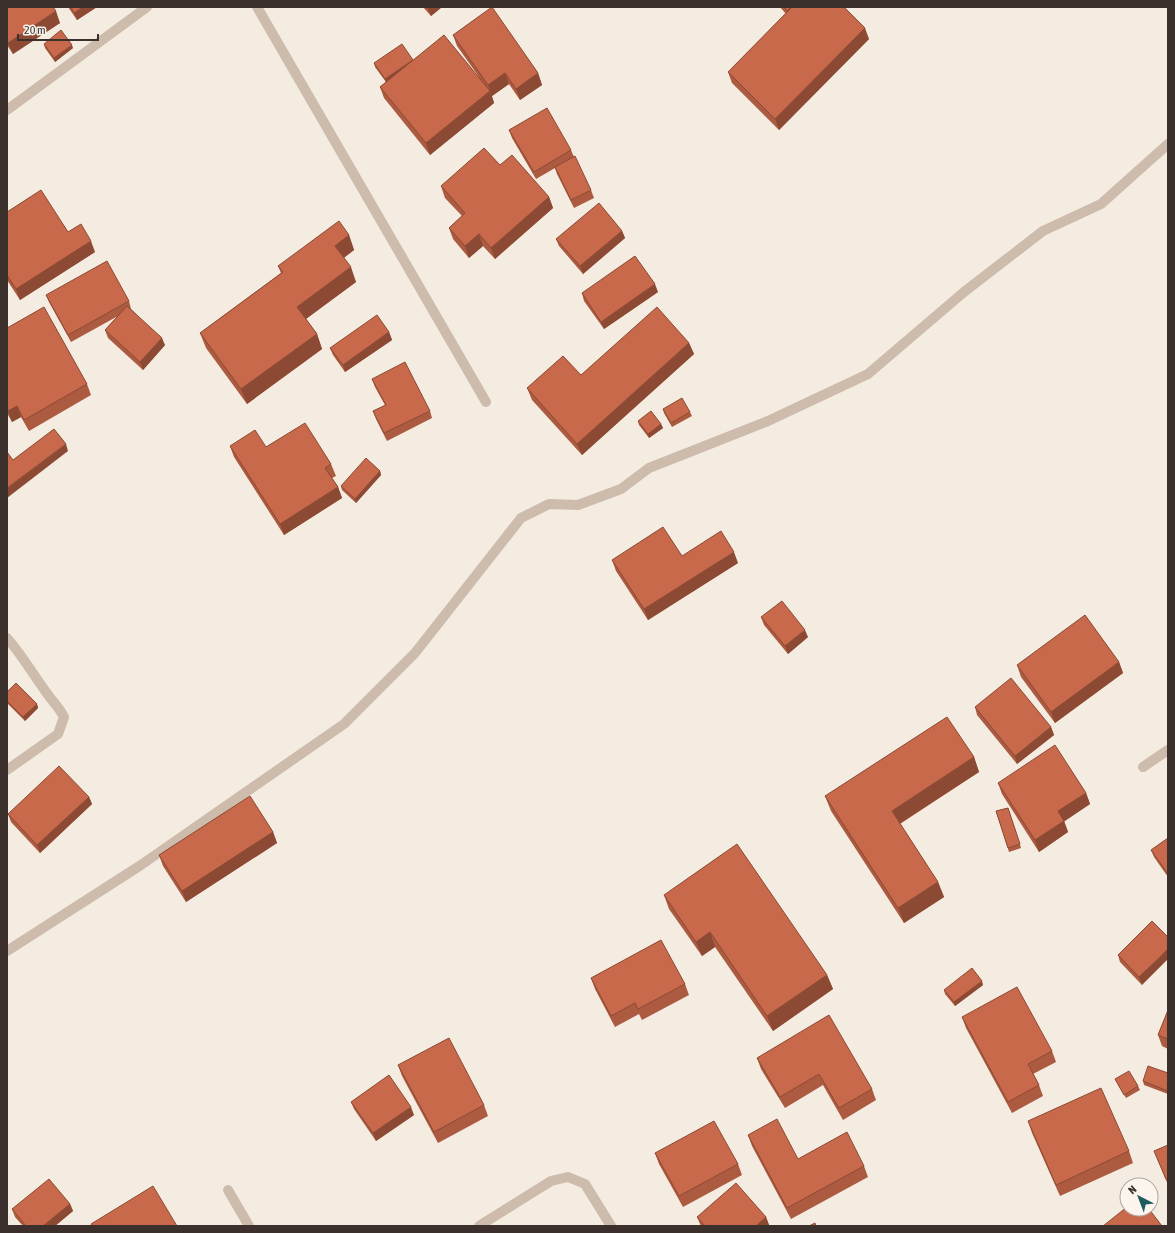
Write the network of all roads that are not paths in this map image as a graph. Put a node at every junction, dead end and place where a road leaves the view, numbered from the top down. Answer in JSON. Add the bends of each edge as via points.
{"nodes":[{"id":1,"x":147,"y":7,"type":"edge"},
{"id":2,"x":257,"y":7,"type":"edge"},
{"id":3,"x":7,"y":110,"type":"edge"},
{"id":4,"x":1168,"y":144,"type":"edge"},
{"id":5,"x":486,"y":402,"type":"dead end"},
{"id":6,"x":7,"y":638,"type":"edge"},
{"id":7,"x":1168,"y":750,"type":"edge"},
{"id":8,"x":1143,"y":767,"type":"dead end"},
{"id":9,"x":7,"y":770,"type":"edge"},
{"id":10,"x":7,"y":951,"type":"edge"},
{"id":11,"x":228,"y":1190,"type":"dead end"},
{"id":12,"x":249,"y":1226,"type":"edge"},
{"id":13,"x":479,"y":1226,"type":"edge"},
{"id":14,"x":611,"y":1226,"type":"edge"}],
"edges":[{"from":1,"to":3,"type":"street"},
{"from":2,"to":5,"type":"street"},
{"from":4,"to":10,"type":"street","via":[[1101,204],[1042,231],[964,292],[868,374],[768,421],[649,468],[621,489],[578,505],[548,504],[521,518],[415,653],[344,724],[141,865]]},
{"from":6,"to":9,"type":"street","via":[[21,654],[46,693],[60,708],[64,717],[58,734]]},
{"from":7,"to":8,"type":"street"},
{"from":11,"to":12,"type":"street"},
{"from":13,"to":14,"type":"street","via":[[551,1181],[568,1177],[585,1184]]}]}
